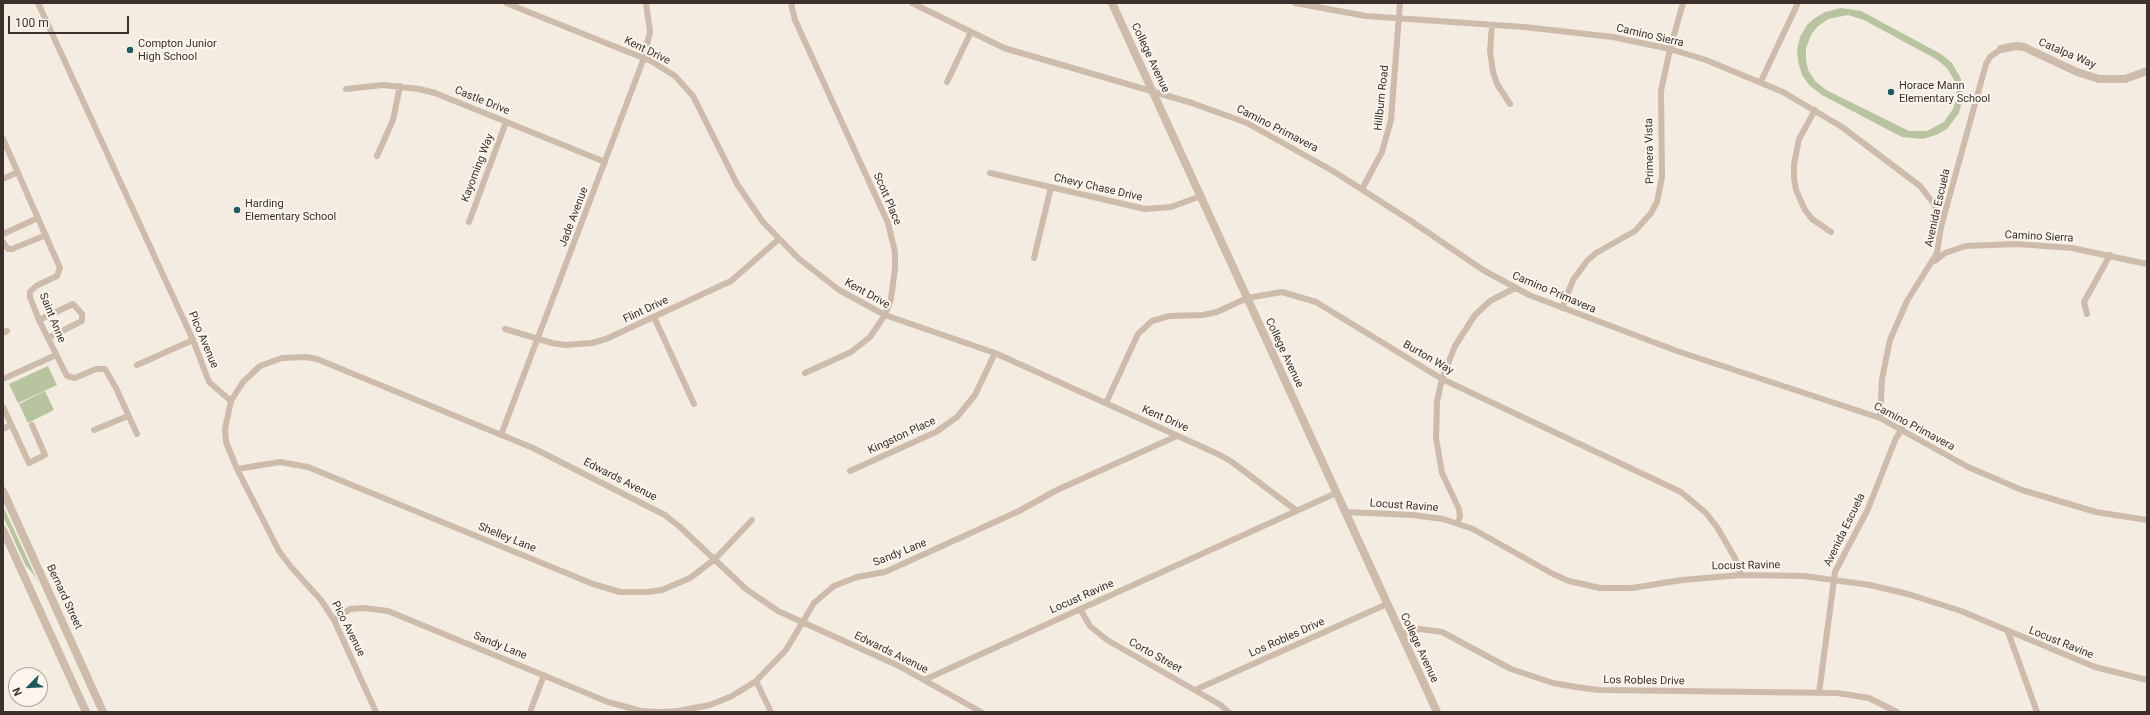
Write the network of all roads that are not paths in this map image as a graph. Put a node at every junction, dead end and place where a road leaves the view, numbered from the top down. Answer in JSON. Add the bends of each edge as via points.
{"nodes":[{"id":1,"x":38,"y":3,"type":"edge"},
{"id":2,"x":506,"y":3,"type":"edge"},
{"id":3,"x":646,"y":3,"type":"edge"},
{"id":4,"x":790,"y":3,"type":"edge"},
{"id":5,"x":912,"y":3,"type":"edge"},
{"id":6,"x":1112,"y":3,"type":"edge"},
{"id":7,"x":1295,"y":3,"type":"edge"},
{"id":8,"x":1400,"y":3,"type":"edge"},
{"id":9,"x":1683,"y":3,"type":"edge"},
{"id":10,"x":1798,"y":3,"type":"edge"},
{"id":11,"x":1398,"y":20,"type":"junction"},
{"id":12,"x":1492,"y":25,"type":"junction"},
{"id":13,"x":971,"y":32,"type":"junction"},
{"id":14,"x":2001,"y":48,"type":"joint"},
{"id":15,"x":1670,"y":49,"type":"junction"},
{"id":16,"x":644,"y":58,"type":"junction"},
{"id":17,"x":2147,"y":71,"type":"edge"},
{"id":18,"x":947,"y":82,"type":"dead end"},
{"id":19,"x":1761,"y":82,"type":"junction"},
{"id":20,"x":400,"y":86,"type":"junction"},
{"id":21,"x":346,"y":89,"type":"dead end"},
{"id":22,"x":1152,"y":91,"type":"junction"},
{"id":23,"x":1510,"y":104,"type":"dead end"},
{"id":24,"x":1815,"y":110,"type":"junction"},
{"id":25,"x":506,"y":122,"type":"junction"},
{"id":26,"x":3,"y":139,"type":"edge"},
{"id":27,"x":377,"y":156,"type":"dead end"},
{"id":28,"x":605,"y":162,"type":"junction"},
{"id":29,"x":18,"y":172,"type":"junction"},
{"id":30,"x":990,"y":173,"type":"dead end"},
{"id":31,"x":3,"y":179,"type":"edge"},
{"id":32,"x":1051,"y":187,"type":"junction"},
{"id":33,"x":1362,"y":188,"type":"junction"},
{"id":34,"x":1200,"y":196,"type":"junction"},
{"id":35,"x":38,"y":218,"type":"junction"},
{"id":36,"x":469,"y":222,"type":"dead end"},
{"id":37,"x":1941,"y":227,"type":"junction"},
{"id":38,"x":1831,"y":232,"type":"dead end"},
{"id":39,"x":3,"y":234,"type":"edge"},
{"id":40,"x":46,"y":235,"type":"junction"},
{"id":41,"x":779,"y":239,"type":"junction"},
{"id":42,"x":3,"y":242,"type":"edge"},
{"id":43,"x":2110,"y":255,"type":"junction"},
{"id":44,"x":1034,"y":258,"type":"dead end"},
{"id":45,"x":1933,"y":263,"type":"junction"},
{"id":46,"x":2147,"y":264,"type":"edge"},
{"id":47,"x":1515,"y":288,"type":"junction"},
{"id":48,"x":1247,"y":298,"type":"junction"},
{"id":49,"x":1562,"y":308,"type":"junction"},
{"id":50,"x":2087,"y":314,"type":"dead end"},
{"id":51,"x":885,"y":315,"type":"junction"},
{"id":52,"x":654,"y":317,"type":"junction"},
{"id":53,"x":39,"y":320,"type":"junction"},
{"id":54,"x":505,"y":329,"type":"dead end"},
{"id":55,"x":48,"y":338,"type":"junction"},
{"id":56,"x":539,"y":339,"type":"junction"},
{"id":57,"x":192,"y":340,"type":"junction"},
{"id":58,"x":995,"y":353,"type":"junction"},
{"id":59,"x":56,"y":355,"type":"junction"},
{"id":60,"x":137,"y":365,"type":"dead end"},
{"id":61,"x":805,"y":373,"type":"dead end"},
{"id":62,"x":1442,"y":379,"type":"junction"},
{"id":63,"x":3,"y":380,"type":"edge"},
{"id":64,"x":231,"y":401,"type":"junction"},
{"id":65,"x":1106,"y":403,"type":"junction"},
{"id":66,"x":694,"y":404,"type":"dead end"},
{"id":67,"x":3,"y":407,"type":"edge"},
{"id":68,"x":128,"y":416,"type":"junction"},
{"id":69,"x":1880,"y":418,"type":"junction"},
{"id":70,"x":11,"y":425,"type":"junction"},
{"id":71,"x":32,"y":425,"type":"dead end"},
{"id":72,"x":3,"y":429,"type":"edge"},
{"id":73,"x":1902,"y":429,"type":"junction"},
{"id":74,"x":94,"y":430,"type":"dead end"},
{"id":75,"x":136,"y":434,"type":"dead end"},
{"id":76,"x":501,"y":435,"type":"junction"},
{"id":77,"x":1177,"y":436,"type":"junction"},
{"id":78,"x":238,"y":469,"type":"junction"},
{"id":79,"x":850,"y":471,"type":"dead end"},
{"id":80,"x":3,"y":491,"type":"edge"},
{"id":81,"x":1336,"y":493,"type":"junction"},
{"id":82,"x":1297,"y":511,"type":"junction"},
{"id":83,"x":1345,"y":512,"type":"junction"},
{"id":84,"x":752,"y":520,"type":"dead end"},
{"id":85,"x":2147,"y":520,"type":"edge"},
{"id":86,"x":1458,"y":523,"type":"junction"},
{"id":87,"x":3,"y":530,"type":"edge"},
{"id":88,"x":715,"y":559,"type":"junction"},
{"id":89,"x":1741,"y":575,"type":"junction"},
{"id":90,"x":1834,"y":579,"type":"junction"},
{"id":91,"x":1387,"y":604,"type":"junction"},
{"id":92,"x":1080,"y":609,"type":"junction"},
{"id":93,"x":334,"y":620,"type":"junction"},
{"id":94,"x":802,"y":622,"type":"junction"},
{"id":95,"x":2008,"y":632,"type":"junction"},
{"id":96,"x":1401,"y":634,"type":"junction"},
{"id":97,"x":544,"y":675,"type":"junction"},
{"id":98,"x":924,"y":680,"type":"junction"},
{"id":99,"x":2147,"y":680,"type":"edge"},
{"id":100,"x":756,"y":681,"type":"junction"},
{"id":101,"x":1195,"y":690,"type":"junction"},
{"id":102,"x":1819,"y":693,"type":"junction"},
{"id":103,"x":86,"y":712,"type":"edge"},
{"id":104,"x":103,"y":712,"type":"edge"},
{"id":105,"x":376,"y":712,"type":"edge"},
{"id":106,"x":530,"y":712,"type":"edge"},
{"id":107,"x":660,"y":712,"type":"edge"},
{"id":108,"x":771,"y":712,"type":"edge"},
{"id":109,"x":981,"y":712,"type":"edge"},
{"id":110,"x":1229,"y":712,"type":"edge"},
{"id":111,"x":1436,"y":712,"type":"edge"},
{"id":112,"x":1897,"y":712,"type":"edge"},
{"id":113,"x":2037,"y":712,"type":"edge"}],
"edges":[{"from":1,"to":57,"type":"street","name":"Pico Avenue"},
{"from":2,"to":16,"type":"street","name":"Kent Drive"},
{"from":3,"to":16,"type":"street","name":"Jade Avenue","via":[[650,32]]},
{"from":4,"to":51,"type":"street","name":"Scott Place","via":[[795,20],[885,216],[892,237],[895,252],[894,283]]},
{"from":5,"to":13,"type":"street","name":"Camino Primavera"},
{"from":6,"to":22,"type":"street","name":"College Avenue"},
{"from":7,"to":11,"type":"street","name":"Camino Sierra"},
{"from":8,"to":11,"type":"street","name":"Hillburn Road"},
{"from":9,"to":15,"type":"street","name":"Primera Vista"},
{"from":10,"to":19,"type":"street"},
{"from":11,"to":12,"type":"street","name":"Camino Sierra"},
{"from":11,"to":33,"type":"street","name":"Hillburn Road","via":[[1391,120],[1382,152]]},
{"from":12,"to":15,"type":"street","name":"Camino Sierra","via":[[1575,32]]},
{"from":12,"to":23,"type":"street","via":[[1490,51],[1493,72],[1497,84]]},
{"from":13,"to":18,"type":"street"},
{"from":13,"to":22,"type":"street","name":"Camino Primavera","via":[[1004,48]]},
{"from":14,"to":17,"type":"street","name":"Catalpa Way","via":[[2024,47],[2076,72],[2099,79],[2125,79]]},
{"from":14,"to":37,"type":"street","name":"Avenida Escuela","via":[[1986,64]]},
{"from":15,"to":19,"type":"street","name":"Camino Sierra"},
{"from":15,"to":49,"type":"street","name":"Primera Vista","via":[[1661,91],[1662,176],[1657,202],[1648,218],[1635,231],[1596,253],[1587,261],[1573,280]]},
{"from":16,"to":28,"type":"street","name":"Jade Avenue"},
{"from":16,"to":41,"type":"street","name":"Kent Drive","via":[[675,76],[693,96],[737,184],[754,210]]},
{"from":19,"to":24,"type":"street","name":"Camino Sierra"},
{"from":20,"to":21,"type":"street","name":"Castle Drive","via":[[366,85]]},
{"from":20,"to":25,"type":"street","name":"Castle Drive","via":[[435,93]]},
{"from":20,"to":27,"type":"street","via":[[393,120]]},
{"from":22,"to":33,"type":"street","name":"Camino Primavera","via":[[1246,123]]},
{"from":22,"to":34,"type":"street","name":"College Avenue"},
{"from":24,"to":37,"type":"street","name":"Camino Sierra","via":[[1866,144],[1920,186],[1934,204]]},
{"from":24,"to":38,"type":"street","via":[[1799,139],[1794,178],[1804,210]]},
{"from":25,"to":28,"type":"street","name":"Castle Drive"},
{"from":25,"to":36,"type":"street","name":"Kayoming Way"},
{"from":26,"to":29,"type":"street","name":"Saint Anne"},
{"from":28,"to":56,"type":"street","name":"Jade Avenue"},
{"from":29,"to":31,"type":"street"},
{"from":29,"to":35,"type":"street","name":"Saint Anne"},
{"from":30,"to":32,"type":"street","name":"Chevy Chase Drive"},
{"from":32,"to":34,"type":"street","name":"Chevy Chase Drive","via":[[1145,209],[1171,207]]},
{"from":32,"to":44,"type":"street"},
{"from":33,"to":47,"type":"street","name":"Camino Primavera","via":[[1483,270]]},
{"from":34,"to":48,"type":"street","name":"College Avenue"},
{"from":35,"to":39,"type":"street"},
{"from":35,"to":40,"type":"street","name":"Saint Anne"},
{"from":37,"to":45,"type":"street","name":"Avenida Escuela","via":[[1940,245]]},
{"from":40,"to":42,"type":"street","via":[[12,249],[8,249]]},
{"from":40,"to":53,"type":"street","name":"Saint Anne","via":[[60,268],[57,276],[36,286],[30,292]]},
{"from":41,"to":51,"type":"street","name":"Kent Drive","via":[[833,286]]},
{"from":41,"to":52,"type":"street","name":"Flint Drive","via":[[731,281]]},
{"from":43,"to":45,"type":"street","name":"Camino Sierra","via":[[2040,245],[1980,245],[1956,248]]},
{"from":43,"to":46,"type":"street","name":"Camino Sierra"},
{"from":43,"to":50,"type":"street","via":[[2084,302]]},
{"from":45,"to":69,"type":"street","name":"Avenida Escuela","via":[[1907,301],[1890,340],[1882,379]]},
{"from":47,"to":49,"type":"street","name":"Camino Primavera"},
{"from":47,"to":62,"type":"street","via":[[1490,301],[1475,315],[1455,346]]},
{"from":48,"to":62,"type":"street","name":"Burton Way","via":[[1282,292],[1316,302]]},
{"from":48,"to":65,"type":"street","name":"Burton Way","via":[[1217,312],[1169,316],[1152,321],[1138,334]]},
{"from":48,"to":81,"type":"street","name":"College Avenue"},
{"from":49,"to":69,"type":"street","name":"Camino Primavera","via":[[1677,351]]},
{"from":51,"to":58,"type":"street","name":"Kent Drive"},
{"from":51,"to":61,"type":"street","name":"Scott Place","via":[[879,326],[861,345]]},
{"from":52,"to":56,"type":"street","name":"Flint Drive","via":[[592,343],[565,345]]},
{"from":52,"to":66,"type":"street"},
{"from":53,"to":55,"type":"street","name":"Saint Anne"},
{"from":53,"to":55,"type":"street","via":[[74,304],[82,314],[82,321]]},
{"from":54,"to":56,"type":"street","name":"Flint Drive"},
{"from":55,"to":59,"type":"street","name":"Saint Anne"},
{"from":56,"to":76,"type":"street","name":"Jade Avenue"},
{"from":57,"to":60,"type":"street"},
{"from":57,"to":64,"type":"street","name":"Pico Avenue","via":[[210,382]]},
{"from":58,"to":65,"type":"street","name":"Kent Drive"},
{"from":58,"to":79,"type":"street","name":"Kingston Place","via":[[975,395],[967,407],[947,425]]},
{"from":59,"to":63,"type":"street"},
{"from":59,"to":68,"type":"street","name":"Saint Anne","via":[[64,372],[70,378],[96,369],[105,369]]},
{"from":62,"to":86,"type":"street","via":[[1437,402],[1436,438],[1442,473],[1460,516]]},
{"from":62,"to":89,"type":"street","name":"Burton Way","via":[[1681,492],[1695,502],[1717,527],[1735,558]]},
{"from":64,"to":76,"type":"street","name":"Edwards Avenue","via":[[243,382],[260,366],[282,358],[306,357],[317,359]]},
{"from":64,"to":78,"type":"street","name":"Pico Avenue","via":[[225,429],[226,442]]},
{"from":65,"to":77,"type":"street","name":"Kent Drive"},
{"from":67,"to":70,"type":"street"},
{"from":68,"to":74,"type":"street"},
{"from":68,"to":75,"type":"street"},
{"from":69,"to":73,"type":"street","name":"Camino Primavera"},
{"from":70,"to":71,"type":"street","via":[[29,463],[46,455]]},
{"from":70,"to":72,"type":"street"},
{"from":73,"to":85,"type":"street","name":"Camino Primavera","via":[[1968,468],[2022,490],[2096,512]]},
{"from":73,"to":90,"type":"street","name":"Avenida Escuela","via":[[1896,438],[1868,509],[1835,572]]},
{"from":76,"to":88,"type":"street","name":"Edwards Avenue","via":[[533,448],[648,505],[680,527]]},
{"from":77,"to":82,"type":"street","name":"Kent Drive","via":[[1232,462]]},
{"from":77,"to":94,"type":"street","name":"Sandy Lane","via":[[886,572],[857,577],[834,586],[814,603]]},
{"from":78,"to":88,"type":"street","name":"Shelley Lane","via":[[280,462],[308,467],[593,584],[620,592],[648,592],[676,585],[695,575]]},
{"from":78,"to":93,"type":"street","name":"Pico Avenue","via":[[279,551],[321,600]]},
{"from":80,"to":104,"type":"street","name":"Bernard Street"},
{"from":81,"to":82,"type":"street","name":"Locust Ravine"},
{"from":81,"to":83,"type":"street","name":"College Avenue"},
{"from":82,"to":92,"type":"street","name":"Locust Ravine"},
{"from":83,"to":86,"type":"street","name":"Locust Ravine","via":[[1413,515]]},
{"from":83,"to":91,"type":"street","name":"College Avenue"},
{"from":84,"to":88,"type":"street","name":"Shelley Lane"},
{"from":86,"to":89,"type":"street","name":"Locust Ravine","via":[[1553,574],[1586,586],[1632,588],[1682,580]]},
{"from":87,"to":103,"type":"street"},
{"from":88,"to":94,"type":"street","name":"Edwards Avenue","via":[[761,601]]},
{"from":89,"to":90,"type":"street","name":"Locust Ravine","via":[[1775,574]]},
{"from":90,"to":95,"type":"street","name":"Locust Ravine","via":[[1929,600]]},
{"from":90,"to":102,"type":"street","name":"Avenida Escuela"},
{"from":91,"to":96,"type":"street","name":"College Avenue"},
{"from":91,"to":101,"type":"street","name":"Los Robles Drive"},
{"from":92,"to":98,"type":"street","name":"Locust Ravine"},
{"from":92,"to":101,"type":"street","name":"Corto Street","via":[[1090,626],[1107,640]]},
{"from":93,"to":97,"type":"street","name":"Sandy Lane","via":[[350,609],[388,611]]},
{"from":93,"to":105,"type":"street","name":"Pico Avenue"},
{"from":94,"to":98,"type":"street","name":"Edwards Avenue"},
{"from":94,"to":100,"type":"street","name":"Sandy Lane","via":[[786,650]]},
{"from":95,"to":99,"type":"street","name":"Locust Ravine","via":[[2095,667]]},
{"from":95,"to":113,"type":"street"},
{"from":96,"to":102,"type":"street","name":"Los Robles Drive","via":[[1420,629],[1442,632],[1511,669],[1553,683],[1576,687],[1599,690]]},
{"from":96,"to":111,"type":"street","name":"College Avenue"},
{"from":97,"to":106,"type":"street"},
{"from":97,"to":107,"type":"street","name":"Sandy Lane","via":[[623,707]]},
{"from":98,"to":109,"type":"street","name":"Edwards Avenue"},
{"from":100,"to":107,"type":"street","name":"Sandy Lane","via":[[732,696],[710,705]]},
{"from":100,"to":108,"type":"street"},
{"from":101,"to":110,"type":"street","name":"Corto Street"},
{"from":102,"to":112,"type":"street","name":"Los Robles Drive","via":[[1854,695],[1883,704]]}]}
